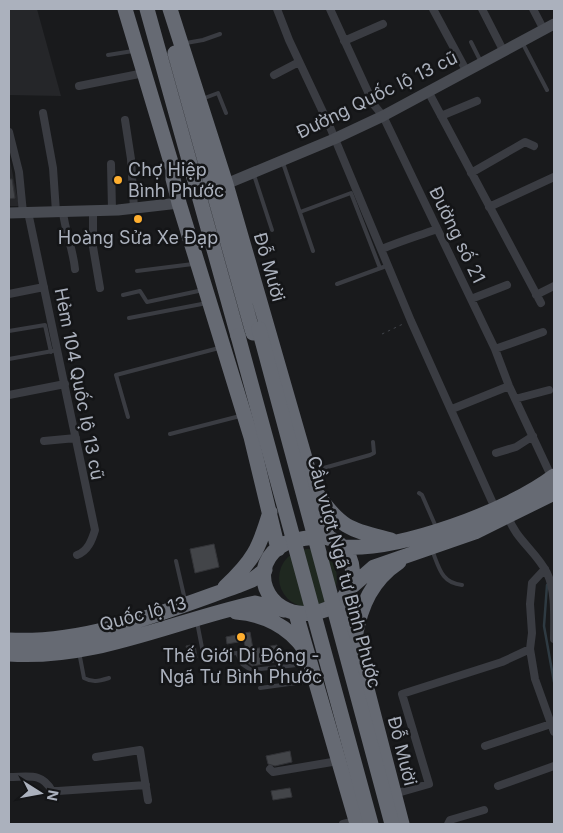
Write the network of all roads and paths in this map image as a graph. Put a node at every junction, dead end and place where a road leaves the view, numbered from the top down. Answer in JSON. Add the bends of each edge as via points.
{"nodes":[{"id":1,"x":120,"y":9,"type":"edge"},
{"id":2,"x":125,"y":9,"type":"edge"},
{"id":3,"x":147,"y":9,"type":"edge"},
{"id":4,"x":161,"y":9,"type":"edge"},
{"id":5,"x":170,"y":9,"type":"edge"},
{"id":6,"x":177,"y":9,"type":"edge"},
{"id":7,"x":277,"y":9,"type":"edge"},
{"id":8,"x":330,"y":9,"type":"edge"},
{"id":9,"x":433,"y":9,"type":"edge"},
{"id":10,"x":482,"y":9,"type":"edge"},
{"id":11,"x":533,"y":9,"type":"edge"},
{"id":12,"x":383,"y":24,"type":"dead end"},
{"id":13,"x":554,"y":24,"type":"edge"},
{"id":14,"x":544,"y":30,"type":"junction"},
{"id":15,"x":220,"y":34,"type":"dead end"},
{"id":16,"x":344,"y":40,"type":"junction"},
{"id":17,"x":471,"y":42,"type":"dead end"},
{"id":18,"x":522,"y":42,"type":"junction"},
{"id":19,"x":133,"y":51,"type":"junction"},
{"id":20,"x":183,"y":51,"type":"junction"},
{"id":21,"x":504,"y":52,"type":"junction"},
{"id":22,"x":108,"y":55,"type":"dead end"},
{"id":23,"x":299,"y":62,"type":"junction"},
{"id":24,"x":482,"y":64,"type":"junction"},
{"id":25,"x":467,"y":72,"type":"junction"},
{"id":26,"x":140,"y":74,"type":"junction"},
{"id":27,"x":274,"y":74,"type":"dead end"},
{"id":28,"x":78,"y":86,"type":"dead end"},
{"id":29,"x":547,"y":90,"type":"dead end"},
{"id":30,"x":429,"y":93,"type":"junction"},
{"id":31,"x":200,"y":100,"type":"junction"},
{"id":32,"x":477,"y":101,"type":"dead end"},
{"id":33,"x":43,"y":113,"type":"dead end"},
{"id":34,"x":226,"y":113,"type":"dead end"},
{"id":35,"x":383,"y":116,"type":"junction"},
{"id":36,"x":441,"y":116,"type":"junction"},
{"id":37,"x":125,"y":120,"type":"dead end"},
{"id":38,"x":9,"y":132,"type":"edge"},
{"id":39,"x":334,"y":140,"type":"junction"},
{"id":40,"x":534,"y":146,"type":"dead end"},
{"id":41,"x":282,"y":161,"type":"junction"},
{"id":42,"x":111,"y":164,"type":"dead end"},
{"id":43,"x":253,"y":173,"type":"junction"},
{"id":44,"x":471,"y":173,"type":"junction"},
{"id":45,"x":554,"y":178,"type":"edge"},
{"id":46,"x":173,"y":179,"type":"junction"},
{"id":47,"x":219,"y":186,"type":"junction"},
{"id":48,"x":190,"y":200,"type":"junction"},
{"id":49,"x":489,"y":207,"type":"junction"},
{"id":50,"x":134,"y":209,"type":"junction"},
{"id":51,"x":112,"y":210,"type":"junction"},
{"id":52,"x":93,"y":211,"type":"junction"},
{"id":53,"x":26,"y":212,"type":"junction"},
{"id":54,"x":60,"y":212,"type":"junction"},
{"id":55,"x":300,"y":212,"type":"junction"},
{"id":56,"x":9,"y":213,"type":"edge"},
{"id":57,"x":437,"y":229,"type":"junction"},
{"id":58,"x":272,"y":230,"type":"dead end"},
{"id":59,"x":382,"y":249,"type":"junction"},
{"id":60,"x":313,"y":251,"type":"dead end"},
{"id":61,"x":198,"y":263,"type":"junction"},
{"id":62,"x":389,"y":265,"type":"junction"},
{"id":63,"x":380,"y":268,"type":"junction"},
{"id":64,"x":75,"y":269,"type":"dead end"},
{"id":65,"x":137,"y":271,"type":"dead end"},
{"id":66,"x":337,"y":284,"type":"dead end"},
{"id":67,"x":507,"y":285,"type":"dead end"},
{"id":68,"x":554,"y":286,"type":"edge"},
{"id":69,"x":44,"y":287,"type":"junction"},
{"id":70,"x":100,"y":288,"type":"dead end"},
{"id":71,"x":9,"y":294,"type":"edge"},
{"id":72,"x":123,"y":295,"type":"dead end"},
{"id":73,"x":536,"y":295,"type":"junction"},
{"id":74,"x":207,"y":296,"type":"junction"},
{"id":75,"x":471,"y":299,"type":"junction"},
{"id":76,"x":541,"y":303,"type":"dead end"},
{"id":77,"x":129,"y":318,"type":"dead end"},
{"id":78,"x":411,"y":321,"type":"junction"},
{"id":79,"x":9,"y":331,"type":"edge"},
{"id":80,"x":543,"y":332,"type":"dead end"},
{"id":81,"x":382,"y":334,"type":"dead end"},
{"id":82,"x":241,"y":336,"type":"junction"},
{"id":83,"x":495,"y":349,"type":"junction"},
{"id":84,"x":54,"y":351,"type":"junction"},
{"id":85,"x":9,"y":359,"type":"edge"},
{"id":86,"x":66,"y":384,"type":"junction"},
{"id":87,"x":509,"y":386,"type":"junction"},
{"id":88,"x":549,"y":390,"type":"dead end"},
{"id":89,"x":9,"y":395,"type":"edge"},
{"id":90,"x":515,"y":399,"type":"junction"},
{"id":91,"x":452,"y":409,"type":"junction"},
{"id":92,"x":244,"y":415,"type":"junction"},
{"id":93,"x":128,"y":417,"type":"dead end"},
{"id":94,"x":170,"y":434,"type":"dead end"},
{"id":95,"x":533,"y":436,"type":"junction"},
{"id":96,"x":76,"y":438,"type":"junction"},
{"id":97,"x":44,"y":441,"type":"dead end"},
{"id":98,"x":372,"y":442,"type":"dead end"},
{"id":99,"x":496,"y":453,"type":"dead end"},
{"id":100,"x":308,"y":472,"type":"junction"},
{"id":101,"x":554,"y":482,"type":"edge"},
{"id":102,"x":313,"y":488,"type":"junction"},
{"id":103,"x":419,"y":493,"type":"dead end"},
{"id":104,"x":498,"y":511,"type":"junction"},
{"id":105,"x":270,"y":512,"type":"junction"},
{"id":106,"x":320,"y":516,"type":"junction"},
{"id":107,"x":436,"y":527,"type":"junction"},
{"id":108,"x":328,"y":538,"type":"junction"},
{"id":109,"x":389,"y":541,"type":"junction"},
{"id":110,"x":277,"y":542,"type":"junction"},
{"id":111,"x":342,"y":547,"type":"junction"},
{"id":112,"x":425,"y":550,"type":"junction"},
{"id":113,"x":77,"y":555,"type":"dead end"},
{"id":114,"x":176,"y":561,"type":"dead end"},
{"id":115,"x":265,"y":570,"type":"junction"},
{"id":116,"x":549,"y":574,"type":"edge"},
{"id":117,"x":462,"y":585,"type":"dead end"},
{"id":118,"x":218,"y":593,"type":"junction"},
{"id":119,"x":347,"y":601,"type":"junction"},
{"id":120,"x":186,"y":605,"type":"junction"},
{"id":121,"x":224,"y":611,"type":"junction"},
{"id":122,"x":290,"y":612,"type":"junction"},
{"id":123,"x":197,"y":619,"type":"junction"},
{"id":124,"x":301,"y":629,"type":"junction"},
{"id":125,"x":554,"y":639,"type":"edge"},
{"id":126,"x":9,"y":640,"type":"edge"},
{"id":127,"x":355,"y":640,"type":"junction"},
{"id":128,"x":530,"y":649,"type":"junction"},
{"id":129,"x":79,"y":650,"type":"junction"},
{"id":130,"x":9,"y":654,"type":"edge"},
{"id":131,"x":229,"y":654,"type":"dead end"},
{"id":132,"x":204,"y":658,"type":"dead end"},
{"id":133,"x":310,"y":660,"type":"junction"},
{"id":134,"x":109,"y":678,"type":"dead end"},
{"id":135,"x":316,"y":681,"type":"junction"},
{"id":136,"x":260,"y":688,"type":"dead end"},
{"id":137,"x":553,"y":728,"type":"edge"},
{"id":138,"x":485,"y":746,"type":"dead end"},
{"id":139,"x":96,"y":757,"type":"dead end"},
{"id":140,"x":338,"y":761,"type":"junction"},
{"id":141,"x":554,"y":766,"type":"edge"},
{"id":142,"x":270,"y":769,"type":"dead end"},
{"id":143,"x":9,"y":777,"type":"edge"},
{"id":144,"x":146,"y":785,"type":"junction"},
{"id":145,"x":498,"y":786,"type":"dead end"},
{"id":146,"x":394,"y":794,"type":"junction"},
{"id":147,"x":148,"y":800,"type":"dead end"},
{"id":148,"x":484,"y":810,"type":"dead end"},
{"id":149,"x":355,"y":823,"type":"edge"},
{"id":150,"x":372,"y":824,"type":"edge"},
{"id":151,"x":387,"y":824,"type":"edge"},
{"id":152,"x":392,"y":824,"type":"edge"},
{"id":153,"x":402,"y":824,"type":"edge"},
{"id":154,"x":448,"y":824,"type":"edge"}],
"edges":[{"from":1,"to":19,"type":"highway","name":"Đỗ Mười"},
{"from":2,"to":46,"type":"highway","name":"Đỗ Mười","via":[[173,169]]},
{"from":3,"to":48,"type":"highway","name":"Đỗ Mười"},
{"from":4,"to":20,"type":"highway","name":"Đỗ Mười"},
{"from":5,"to":20,"type":"highway","name":"Đỗ Mười"},
{"from":6,"to":20,"type":"highway"},
{"from":7,"to":23,"type":"street"},
{"from":8,"to":16,"type":"street","name":"Đường số 21"},
{"from":9,"to":25,"type":"street"},
{"from":10,"to":21,"type":"street"},
{"from":11,"to":14,"type":"street"},
{"from":12,"to":16,"type":"street"},
{"from":13,"to":14,"type":"street","name":"Đường Quốc lộ 13 cũ"},
{"from":14,"to":18,"type":"street","name":"Đường Quốc lộ 13 cũ"},
{"from":15,"to":20,"type":"lane"},
{"from":16,"to":35,"type":"street","name":"Đường số 21","via":[[374,106]]},
{"from":17,"to":24,"type":"lane"},
{"from":18,"to":21,"type":"street","name":"Đường Quốc lộ 13 cũ"},
{"from":18,"to":29,"type":"lane"},
{"from":19,"to":22,"type":"lane"},
{"from":19,"to":26,"type":"highway","name":"Đỗ Mười"},
{"from":20,"to":31,"type":"highway","name":"Đỗ Mười"},
{"from":20,"to":47,"type":"highway","name":"Đỗ Mười"},
{"from":21,"to":24,"type":"street","name":"Đường Quốc lộ 13 cũ"},
{"from":23,"to":27,"type":"street"},
{"from":23,"to":39,"type":"street","via":[[322,107]]},
{"from":24,"to":25,"type":"street","name":"Đường Quốc lộ 13 cũ"},
{"from":25,"to":30,"type":"street","name":"Đường Quốc lộ 13 cũ"},
{"from":26,"to":28,"type":"street"},
{"from":26,"to":46,"type":"highway","name":"Đỗ Mười","via":[[167,171]]},
{"from":30,"to":35,"type":"street","name":"Đường Quốc lộ 13 cũ"},
{"from":30,"to":36,"type":"street"},
{"from":31,"to":34,"type":"lane","via":[[218,93]]},
{"from":31,"to":47,"type":"highway","name":"Đỗ Mười"},
{"from":32,"to":36,"type":"street"},
{"from":33,"to":54,"type":"street"},
{"from":35,"to":39,"type":"street","name":"Đường Quốc lộ 13 cũ"},
{"from":35,"to":57,"type":"street","name":"Đường số 21"},
{"from":36,"to":44,"type":"street"},
{"from":37,"to":50,"type":"street"},
{"from":38,"to":53,"type":"street","name":"Hẻm 104 Quốc lộ 13 cũ"},
{"from":39,"to":41,"type":"street","name":"Đường Quốc lộ 13 cũ"},
{"from":39,"to":59,"type":"street"},
{"from":40,"to":44,"type":"street","via":[[525,142]]},
{"from":41,"to":43,"type":"street","name":"Đường Quốc lộ 13 cũ"},
{"from":41,"to":55,"type":"lane"},
{"from":42,"to":51,"type":"street"},
{"from":43,"to":47,"type":"street","name":"Đường Quốc lộ 13 cũ"},
{"from":43,"to":58,"type":"lane"},
{"from":44,"to":49,"type":"street"},
{"from":45,"to":49,"type":"street"},
{"from":46,"to":48,"type":"highway","name":"Đỗ Mười"},
{"from":47,"to":82,"type":"highway","name":"Đỗ Mười"},
{"from":47,"to":100,"type":"highway","name":"Đỗ Mười"},
{"from":48,"to":50,"type":"street"},
{"from":48,"to":61,"type":"highway","name":"Đỗ Mười"},
{"from":48,"to":82,"type":"highway","name":"Đỗ Mười"},
{"from":49,"to":73,"type":"street"},
{"from":50,"to":51,"type":"street"},
{"from":51,"to":52,"type":"street"},
{"from":52,"to":54,"type":"street"},
{"from":52,"to":70,"type":"street","via":[[92,247]]},
{"from":53,"to":54,"type":"street"},
{"from":53,"to":56,"type":"street"},
{"from":53,"to":69,"type":"street","name":"Hẻm 104 Quốc lộ 13 cũ"},
{"from":54,"to":64,"type":"street","via":[[70,240]]},
{"from":55,"to":60,"type":"lane"},
{"from":55,"to":63,"type":"lane","via":[[351,193]]},
{"from":57,"to":59,"type":"street","via":[[417,237],[410,236]]},
{"from":57,"to":75,"type":"street","name":"Đường số 21"},
{"from":59,"to":62,"type":"street"},
{"from":61,"to":65,"type":"lane"},
{"from":61,"to":74,"type":"highway","name":"Đỗ Mười"},
{"from":62,"to":63,"type":"lane"},
{"from":62,"to":78,"type":"street"},
{"from":63,"to":66,"type":"lane"},
{"from":67,"to":75,"type":"street"},
{"from":68,"to":73,"type":"street"},
{"from":69,"to":71,"type":"street"},
{"from":69,"to":84,"type":"street","name":"Hẻm 104 Quốc lộ 13 cũ"},
{"from":72,"to":74,"type":"lane","via":[[140,291],[147,302]]},
{"from":73,"to":76,"type":"street"},
{"from":74,"to":77,"type":"lane"},
{"from":74,"to":82,"type":"highway","name":"Đỗ Mười"},
{"from":75,"to":83,"type":"street","name":"Đường số 21"},
{"from":78,"to":81,"type":"path"},
{"from":78,"to":91,"type":"street"},
{"from":79,"to":84,"type":"lane","via":[[45,324]]},
{"from":80,"to":83,"type":"street"},
{"from":82,"to":92,"type":"highway","name":"Đỗ Mười"},
{"from":82,"to":93,"type":"lane","via":[[120,372],[116,379]]},
{"from":82,"to":149,"type":"highway"},
{"from":82,"to":150,"type":"highway","bridge":true},
{"from":82,"to":151,"type":"highway","name":"Cầu vượt Ngã tư Bình Phước"},
{"from":82,"to":152,"type":"highway","name":"Cầu vượt Ngã tư Bình Phước","bridge":true},
{"from":83,"to":87,"type":"street","name":"Đường số 21"},
{"from":84,"to":85,"type":"lane"},
{"from":84,"to":86,"type":"street","name":"Hẻm 104 Quốc lộ 13 cũ"},
{"from":86,"to":89,"type":"street"},
{"from":86,"to":96,"type":"street","name":"Hẻm 104 Quốc lộ 13 cũ"},
{"from":87,"to":90,"type":"street","name":"Đường số 21"},
{"from":87,"to":91,"type":"street"},
{"from":88,"to":90,"type":"street"},
{"from":90,"to":95,"type":"street","name":"Đường số 21"},
{"from":91,"to":104,"type":"street"},
{"from":92,"to":94,"type":"lane"},
{"from":92,"to":105,"type":"highway","name":"Đỗ Mười"},
{"from":95,"to":99,"type":"street","via":[[516,447]]},
{"from":95,"to":101,"type":"street","name":"Đường số 21"},
{"from":96,"to":97,"type":"street"},
{"from":96,"to":113,"type":"street","name":"Hẻm 104 Quốc lộ 13 cũ","via":[[95,530],[92,541],[83,553]]},
{"from":98,"to":100,"type":"lane","via":[[374,453],[370,455]]},
{"from":100,"to":102,"type":"highway","name":"Đỗ Mười"},
{"from":101,"to":104,"type":"highway"},
{"from":102,"to":106,"type":"highway","name":"Đỗ Mười"},
{"from":102,"to":109,"type":"highway","via":[[344,525]]},
{"from":103,"to":107,"type":"lane"},
{"from":104,"to":107,"type":"highway","via":[[479,511]]},
{"from":104,"to":109,"type":"highway","via":[[445,529]]},
{"from":104,"to":112,"type":"highway","via":[[475,532]]},
{"from":104,"to":116,"type":"street"},
{"from":105,"to":110,"type":"highway","name":"Đỗ Mười"},
{"from":105,"to":118,"type":"highway","via":[[249,563]]},
{"from":106,"to":108,"type":"highway","name":"Đỗ Mười"},
{"from":106,"to":110,"type":"highway","via":[[283,526]]},
{"from":107,"to":109,"type":"highway"},
{"from":108,"to":110,"type":"highway"},
{"from":108,"to":111,"type":"highway"},
{"from":109,"to":111,"type":"highway","via":[[362,548]]},
{"from":110,"to":115,"type":"highway"},
{"from":111,"to":119,"type":"highway","via":[[353,567]]},
{"from":112,"to":117,"type":"lane","via":[[445,580]]},
{"from":112,"to":119,"type":"highway","via":[[370,569]]},
{"from":112,"to":127,"type":"highway","via":[[390,568],[375,583],[364,605]]},
{"from":114,"to":120,"type":"lane"},
{"from":115,"to":118,"type":"highway","via":[[249,581]]},
{"from":115,"to":122,"type":"highway","via":[[267,592]]},
{"from":116,"to":125,"type":"street"},
{"from":116,"to":128,"type":"street","via":[[532,584]]},
{"from":118,"to":120,"type":"highway"},
{"from":119,"to":122,"type":"highway","via":[[327,609]]},
{"from":119,"to":124,"type":"highway","via":[[340,623],[323,629]]},
{"from":119,"to":127,"type":"highway","name":"Đỗ Mười"},
{"from":120,"to":126,"type":"highway","via":[[70,638]]},
{"from":121,"to":122,"type":"highway","name":"Quốc lộ 13","via":[[255,603]]},
{"from":121,"to":123,"type":"highway","name":"Quốc lộ 13"},
{"from":121,"to":133,"type":"highway","via":[[251,613],[265,618],[291,633]]},
{"from":122,"to":124,"type":"highway"},
{"from":123,"to":129,"type":"highway","name":"Quốc lộ 13"},
{"from":123,"to":132,"type":"lane"},
{"from":124,"to":133,"type":"highway"},
{"from":127,"to":146,"type":"highway","name":"Đỗ Mười"},
{"from":128,"to":137,"type":"street","via":[[535,679]]},
{"from":128,"to":146,"type":"street","via":[[502,662],[402,694],[429,784]]},
{"from":129,"to":130,"type":"highway","name":"Quốc lộ 13","via":[[56,654]]},
{"from":129,"to":134,"type":"lane","via":[[84,678],[90,682]]},
{"from":131,"to":133,"type":"lane","via":[[237,653],[242,664],[251,670]]},
{"from":133,"to":135,"type":"highway"},
{"from":135,"to":136,"type":"lane"},
{"from":135,"to":140,"type":"highway"},
{"from":137,"to":138,"type":"street"},
{"from":139,"to":144,"type":"street","via":[[140,750]]},
{"from":140,"to":142,"type":"street","via":[[283,771],[273,772]]},
{"from":140,"to":149,"type":"highway"},
{"from":141,"to":145,"type":"street"},
{"from":143,"to":144,"type":"street","via":[[39,777],[47,781],[52,791],[58,792]]},
{"from":144,"to":147,"type":"street"},
{"from":146,"to":153,"type":"highway","name":"Đỗ Mười"},
{"from":148,"to":154,"type":"street","via":[[450,820]]}]}
